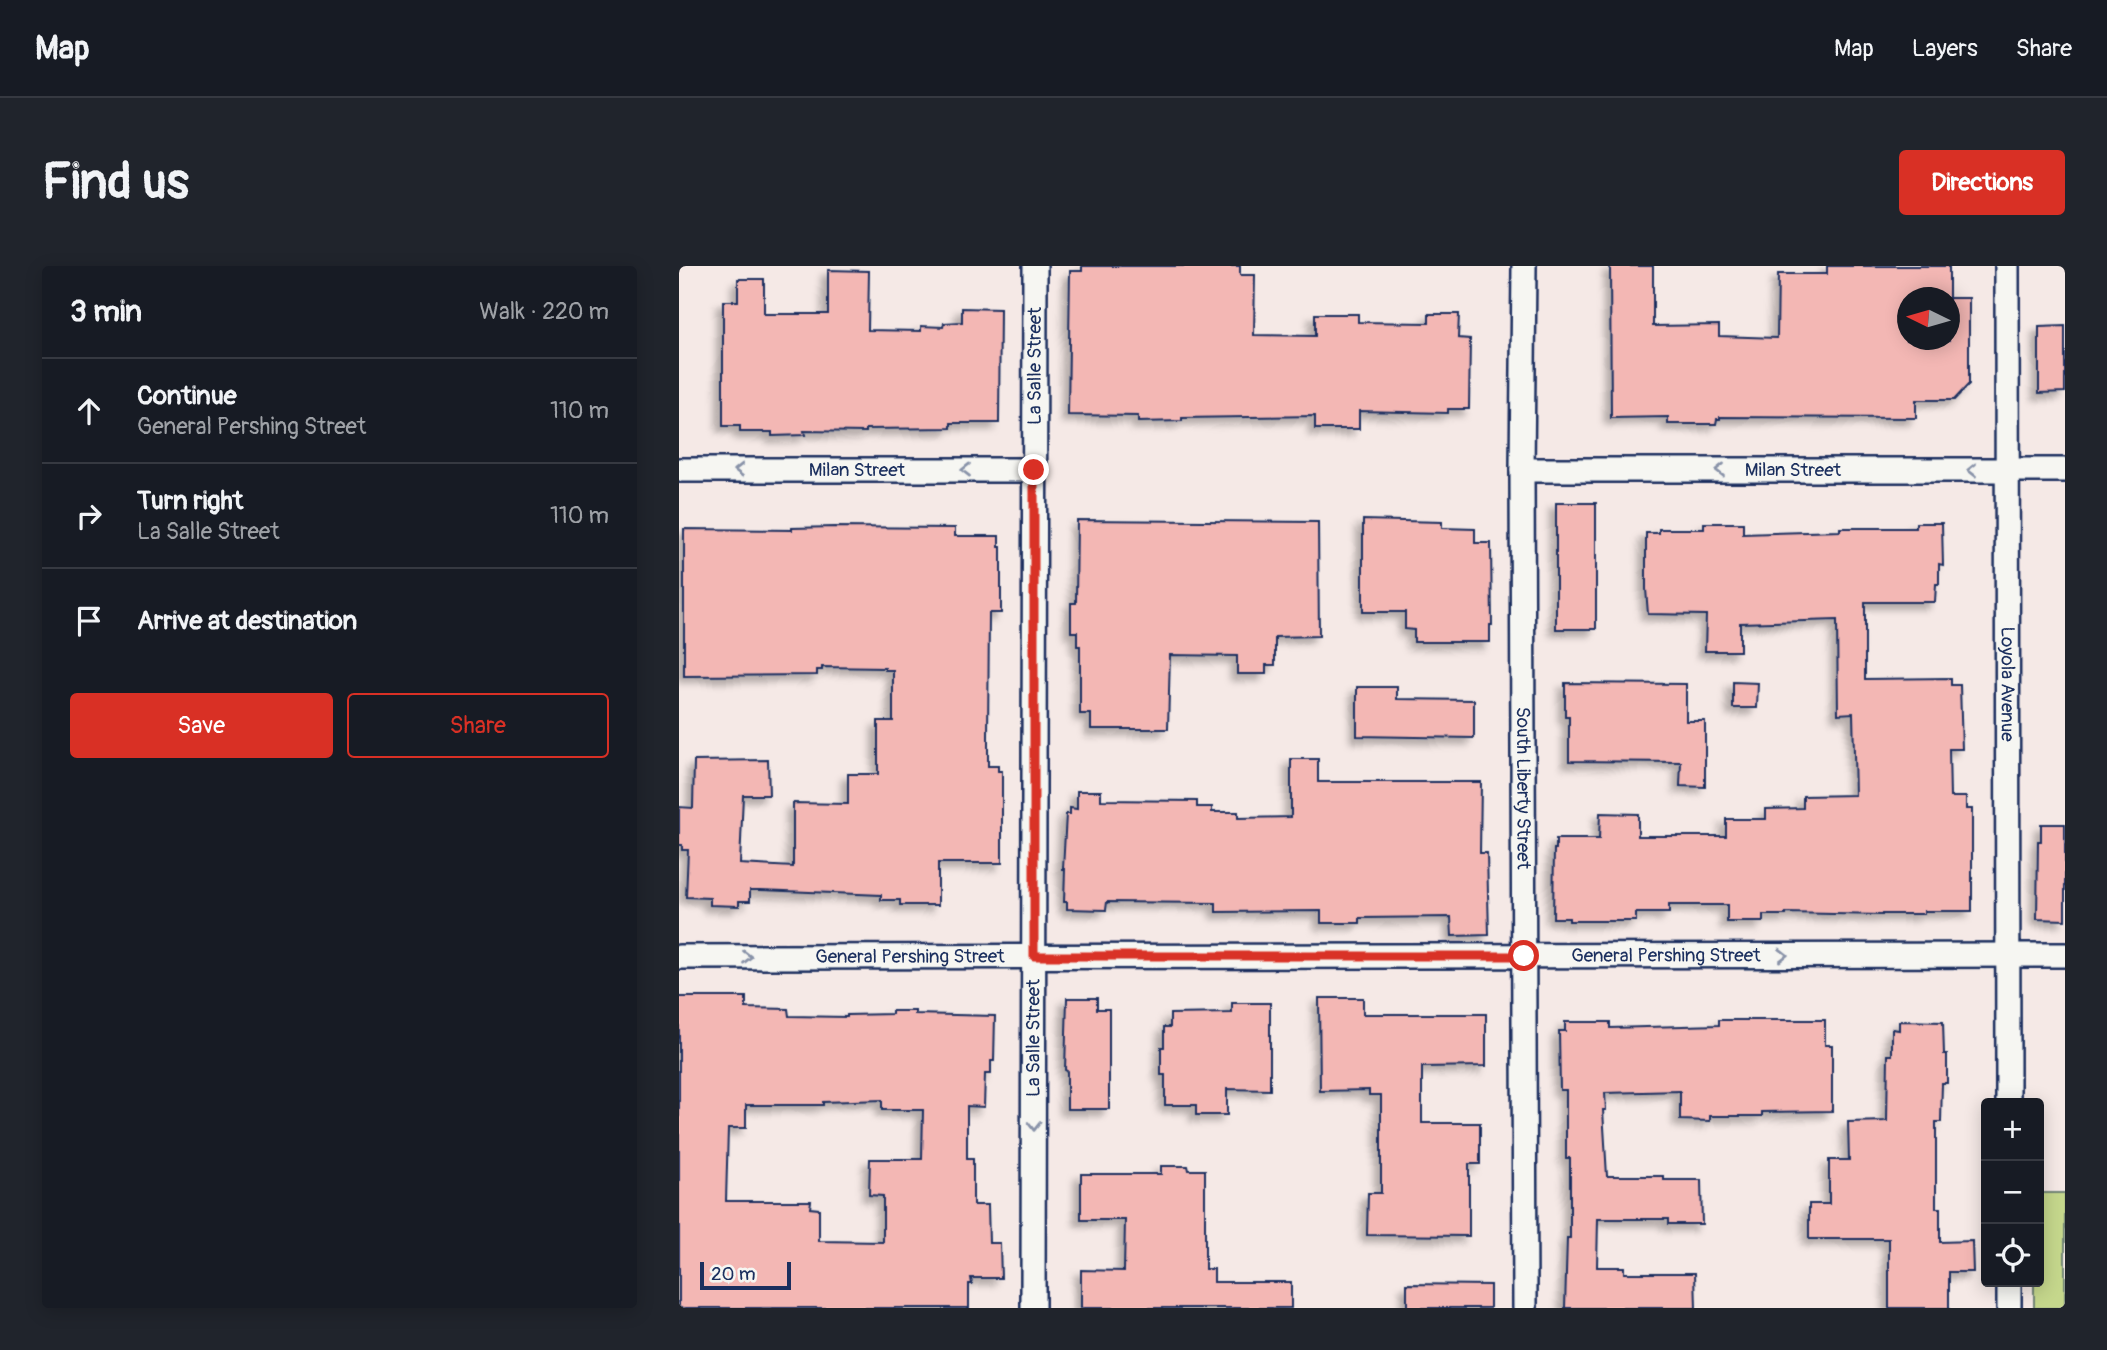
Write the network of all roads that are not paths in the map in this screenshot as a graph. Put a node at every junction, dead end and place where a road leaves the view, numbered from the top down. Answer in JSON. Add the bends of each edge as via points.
{"nodes":[{"id":1,"x":1035,"y":266,"type":"edge"},
{"id":2,"x":1524,"y":266,"type":"edge"},
{"id":3,"x":2007,"y":266,"type":"edge"},
{"id":4,"x":679,"y":470,"type":"edge"},
{"id":5,"x":1034,"y":470,"type":"junction"},
{"id":6,"x":1522,"y":470,"type":"junction"},
{"id":7,"x":2007,"y":470,"type":"junction"},
{"id":8,"x":2065,"y":470,"type":"edge"},
{"id":9,"x":2008,"y":955,"type":"junction"},
{"id":10,"x":2065,"y":955,"type":"edge"},
{"id":11,"x":1034,"y":956,"type":"junction"},
{"id":12,"x":1524,"y":956,"type":"junction"},
{"id":13,"x":679,"y":957,"type":"edge"},
{"id":14,"x":2008,"y":1098,"type":"edge"},
{"id":15,"x":2009,"y":1287,"type":"edge"},
{"id":16,"x":1033,"y":1308,"type":"edge"},
{"id":17,"x":1525,"y":1308,"type":"edge"},
{"id":18,"x":2009,"y":1308,"type":"edge"}],
"edges":[{"from":1,"to":5,"type":"street","name":"La Salle Street"},
{"from":2,"to":6,"type":"street","name":"South Liberty Street"},
{"from":3,"to":7,"type":"street","name":"Loyola Avenue"},
{"from":5,"to":4,"type":"street","name":"Milan Street","one_way":true},
{"from":5,"to":11,"type":"street","name":"La Salle Street"},
{"from":7,"to":6,"type":"street","name":"Milan Street","one_way":true},
{"from":6,"to":12,"type":"street","name":"South Liberty Street"},
{"from":7,"to":8,"type":"street","name":"Milan Street"},
{"from":7,"to":9,"type":"street","name":"Loyola Avenue"},
{"from":9,"to":10,"type":"street","name":"General Pershing Street"},
{"from":12,"to":9,"type":"street","name":"General Pershing Street","one_way":true},
{"from":9,"to":14,"type":"street","name":"Loyola Avenue"},
{"from":11,"to":12,"type":"street","name":"General Pershing Street"},
{"from":13,"to":11,"type":"street","name":"General Pershing Street","one_way":true},
{"from":11,"to":16,"type":"street","name":"La Salle Street","one_way":true},
{"from":12,"to":17,"type":"street","name":"South Liberty Street"},
{"from":15,"to":18,"type":"street"}]}
